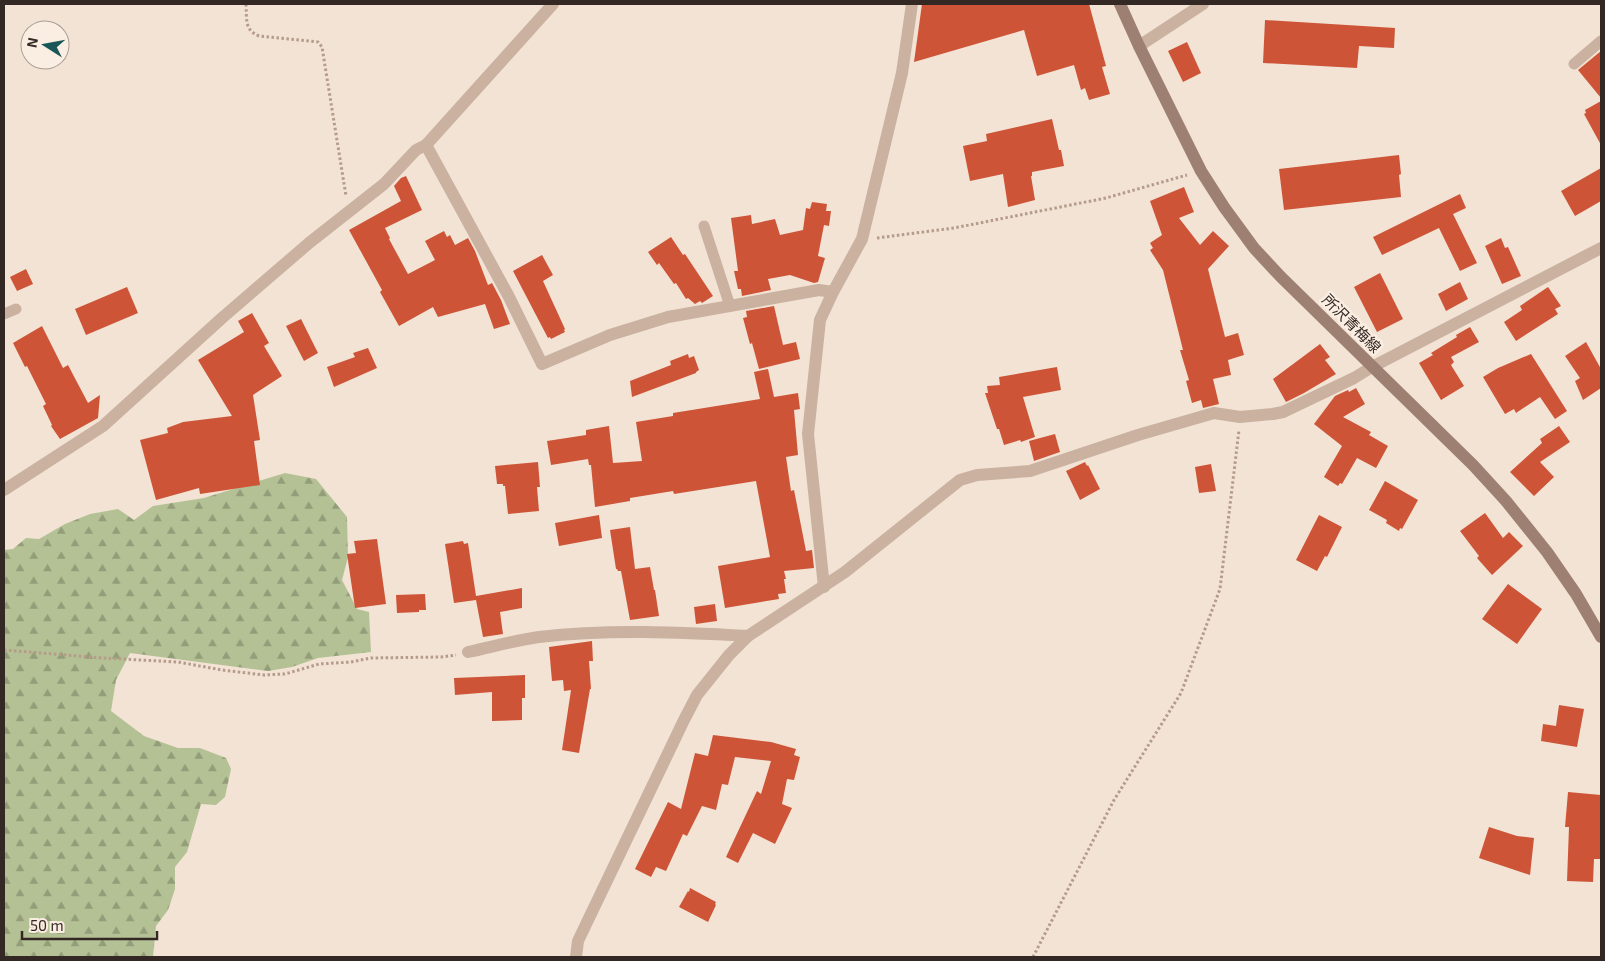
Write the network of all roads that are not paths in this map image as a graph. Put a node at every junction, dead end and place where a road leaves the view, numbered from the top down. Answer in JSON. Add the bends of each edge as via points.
{"nodes":[{"id":1,"x":553,"y":4,"type":"edge"},
{"id":2,"x":912,"y":4,"type":"edge"},
{"id":3,"x":1120,"y":4,"type":"edge"},
{"id":4,"x":1203,"y":4,"type":"edge"},
{"id":5,"x":1601,"y":42,"type":"edge"},
{"id":6,"x":1139,"y":46,"type":"junction"},
{"id":7,"x":1574,"y":64,"type":"dead end"},
{"id":8,"x":426,"y":145,"type":"junction"},
{"id":9,"x":704,"y":226,"type":"dead end"},
{"id":10,"x":1601,"y":248,"type":"edge"},
{"id":11,"x":832,"y":292,"type":"junction"},
{"id":12,"x":730,"y":306,"type":"junction"},
{"id":13,"x":16,"y":308,"type":"dead end"},
{"id":14,"x":4,"y":314,"type":"edge"},
{"id":15,"x":1372,"y":367,"type":"junction"},
{"id":16,"x":4,"y":490,"type":"edge"},
{"id":17,"x":824,"y":587,"type":"junction"},
{"id":18,"x":748,"y":636,"type":"junction"},
{"id":19,"x":1601,"y":637,"type":"edge"},
{"id":20,"x":468,"y":652,"type":"road end"},
{"id":21,"x":576,"y":957,"type":"edge"}],
"edges":[{"from":1,"to":8,"type":"street"},
{"from":2,"to":11,"type":"street","via":[[902,73],[862,240]]},
{"from":3,"to":6,"type":"main road","name":"所沢青梅線"},
{"from":4,"to":6,"type":"street"},
{"from":5,"to":7,"type":"lane"},
{"from":6,"to":15,"type":"main road","name":"所沢青梅線","via":[[1201,171],[1224,207],[1254,248]]},
{"from":8,"to":12,"type":"street","via":[[542,364],[610,335],[668,317]]},
{"from":8,"to":16,"type":"street","via":[[416,150],[384,184],[222,318],[103,426]]},
{"from":9,"to":12,"type":"lane"},
{"from":10,"to":15,"type":"street"},
{"from":11,"to":12,"type":"street","via":[[818,290]]},
{"from":11,"to":17,"type":"street","via":[[820,320],[808,434]]},
{"from":13,"to":14,"type":"lane"},
{"from":15,"to":17,"type":"street","via":[[1283,412],[1240,417],[1214,413],[1030,471],[977,475],[960,480]]},
{"from":15,"to":19,"type":"main road","name":"所沢青梅線","via":[[1506,501],[1547,552]]},
{"from":17,"to":18,"type":"street"},
{"from":18,"to":20,"type":"street","via":[[584,633],[537,637]]},
{"from":18,"to":21,"type":"street","via":[[703,689],[684,720],[578,941]]}]}
